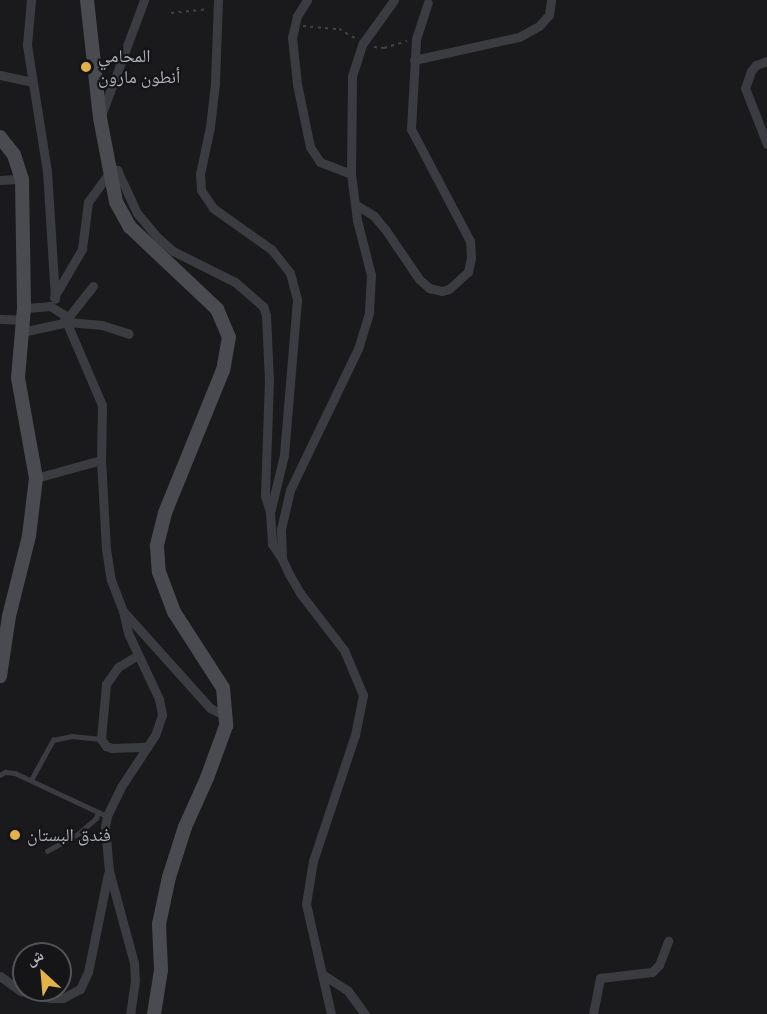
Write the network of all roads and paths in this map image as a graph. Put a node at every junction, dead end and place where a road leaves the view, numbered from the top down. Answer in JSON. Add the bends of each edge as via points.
{"nodes":[{"id":1,"x":31,"y":0,"type":"edge"},
{"id":2,"x":87,"y":0,"type":"edge"},
{"id":3,"x":144,"y":0,"type":"edge"},
{"id":4,"x":307,"y":0,"type":"edge"},
{"id":5,"x":394,"y":0,"type":"edge"},
{"id":6,"x":551,"y":0,"type":"edge"},
{"id":7,"x":428,"y":3,"type":"dead end"},
{"id":8,"x":217,"y":4,"type":"edge"},
{"id":9,"x":171,"y":13,"type":"dead end"},
{"id":10,"x":293,"y":26,"type":"junction"},
{"id":11,"x":416,"y":39,"type":"junction"},
{"id":12,"x":363,"y":43,"type":"junction"},
{"id":13,"x":414,"y":60,"type":"junction"},
{"id":14,"x":767,"y":61,"type":"edge"},
{"id":15,"x":0,"y":75,"type":"edge"},
{"id":16,"x":32,"y":82,"type":"junction"},
{"id":17,"x":100,"y":118,"type":"junction"},
{"id":18,"x":0,"y":137,"type":"edge"},
{"id":19,"x":767,"y":144,"type":"edge"},
{"id":20,"x":109,"y":173,"type":"junction"},
{"id":21,"x":351,"y":174,"type":"junction"},
{"id":22,"x":22,"y":179,"type":"junction"},
{"id":23,"x":0,"y":180,"type":"edge"},
{"id":24,"x":355,"y":204,"type":"junction"},
{"id":25,"x":93,"y":286,"type":"dead end"},
{"id":26,"x":55,"y":302,"type":"junction"},
{"id":27,"x":0,"y":319,"type":"edge"},
{"id":28,"x":23,"y":320,"type":"junction"},
{"id":29,"x":68,"y":321,"type":"junction"},
{"id":30,"x":129,"y":334,"type":"dead end"},
{"id":31,"x":101,"y":460,"type":"junction"},
{"id":32,"x":36,"y":478,"type":"junction"},
{"id":33,"x":277,"y":486,"type":"junction"},
{"id":34,"x":290,"y":490,"type":"junction"},
{"id":35,"x":270,"y":513,"type":"junction"},
{"id":36,"x":282,"y":558,"type":"junction"},
{"id":37,"x":123,"y":611,"type":"junction"},
{"id":38,"x":138,"y":655,"type":"junction"},
{"id":39,"x":0,"y":676,"type":"edge"},
{"id":40,"x":226,"y":716,"type":"junction"},
{"id":41,"x":101,"y":739,"type":"junction"},
{"id":42,"x":147,"y":747,"type":"junction"},
{"id":43,"x":0,"y":775,"type":"edge"},
{"id":44,"x":31,"y":780,"type":"junction"},
{"id":45,"x":103,"y":814,"type":"junction"},
{"id":46,"x":47,"y":851,"type":"dead end"},
{"id":47,"x":109,"y":871,"type":"junction"},
{"id":48,"x":668,"y":941,"type":"dead end"},
{"id":49,"x":322,"y":974,"type":"junction"},
{"id":50,"x":0,"y":976,"type":"edge"},
{"id":51,"x":130,"y":1014,"type":"edge"},
{"id":52,"x":154,"y":1014,"type":"edge"},
{"id":53,"x":331,"y":1014,"type":"edge"},
{"id":54,"x":365,"y":1014,"type":"edge"},
{"id":55,"x":593,"y":1014,"type":"edge"}],
"edges":[{"from":1,"to":16,"type":"street","via":[[27,45]]},
{"from":2,"to":17,"type":"street"},
{"from":3,"to":17,"type":"street"},
{"from":4,"to":10,"type":"street"},
{"from":5,"to":12,"type":"street"},
{"from":6,"to":13,"type":"street","via":[[549,15],[519,37]]},
{"from":7,"to":11,"type":"street"},
{"from":8,"to":9,"type":"path"},
{"from":8,"to":33,"type":"street","via":[[215,83],[200,174],[201,190],[213,208],[272,250],[290,273],[297,300],[284,455]]},
{"from":10,"to":12,"type":"path","via":[[339,29]]},
{"from":10,"to":21,"type":"street","via":[[297,84],[310,147],[320,162]]},
{"from":11,"to":12,"type":"path","via":[[384,48]]},
{"from":11,"to":13,"type":"street"},
{"from":12,"to":21,"type":"street","via":[[352,76]]},
{"from":13,"to":24,"type":"street","via":[[411,129],[470,241],[468,272],[449,289],[429,288],[374,216]]},
{"from":14,"to":19,"type":"street","via":[[751,71],[745,88]]},
{"from":15,"to":16,"type":"street"},
{"from":16,"to":26,"type":"street","via":[[47,171]]},
{"from":17,"to":20,"type":"street"},
{"from":18,"to":22,"type":"street","via":[[14,155]]},
{"from":20,"to":26,"type":"street","via":[[88,202],[82,249]]},
{"from":20,"to":35,"type":"street","via":[[118,171],[137,213],[158,238],[173,251],[235,282],[262,306],[266,315],[269,380],[265,495]]},
{"from":20,"to":40,"type":"street","via":[[116,202],[130,227],[217,309],[229,337],[223,370],[165,513],[157,557],[174,612],[223,688]]},
{"from":21,"to":24,"type":"street"},
{"from":22,"to":23,"type":"street"},
{"from":22,"to":28,"type":"street"},
{"from":24,"to":34,"type":"street","via":[[371,285],[363,338]]},
{"from":25,"to":29,"type":"street"},
{"from":26,"to":28,"type":"street"},
{"from":26,"to":29,"type":"street"},
{"from":27,"to":28,"type":"street"},
{"from":28,"to":29,"type":"street"},
{"from":28,"to":32,"type":"street","via":[[18,378]]},
{"from":29,"to":30,"type":"street","via":[[102,325]]},
{"from":29,"to":31,"type":"street","via":[[103,409]]},
{"from":31,"to":32,"type":"street"},
{"from":31,"to":37,"type":"street","via":[[108,564]]},
{"from":32,"to":39,"type":"street","via":[[29,536],[9,616]]},
{"from":33,"to":34,"type":"street"},
{"from":33,"to":35,"type":"street"},
{"from":34,"to":36,"type":"street","via":[[280,529]]},
{"from":35,"to":36,"type":"street","via":[[272,544]]},
{"from":36,"to":49,"type":"street","via":[[300,593],[344,651],[363,695],[355,735],[309,878],[306,904]]},
{"from":37,"to":38,"type":"street","via":[[125,627]]},
{"from":37,"to":40,"type":"street","via":[[210,708]]},
{"from":38,"to":41,"type":"street","via":[[118,667],[106,684]]},
{"from":38,"to":42,"type":"street","via":[[161,707],[161,722]]},
{"from":40,"to":52,"type":"street","via":[[224,734],[185,827],[162,904],[161,970]]},
{"from":41,"to":42,"type":"street","via":[[112,748]]},
{"from":41,"to":44,"type":"lane","via":[[72,736],[53,740]]},
{"from":42,"to":45,"type":"street"},
{"from":43,"to":44,"type":"lane","via":[[15,773]]},
{"from":44,"to":45,"type":"lane"},
{"from":45,"to":46,"type":"lane"},
{"from":45,"to":47,"type":"street"},
{"from":47,"to":50,"type":"street","via":[[88,972],[80,989],[63,998],[50,998],[21,991]]},
{"from":47,"to":51,"type":"street","via":[[132,948],[135,980]]},
{"from":48,"to":55,"type":"street","via":[[652,972],[600,978]]},
{"from":49,"to":53,"type":"street"},
{"from":49,"to":54,"type":"street","via":[[348,991]]}]}
